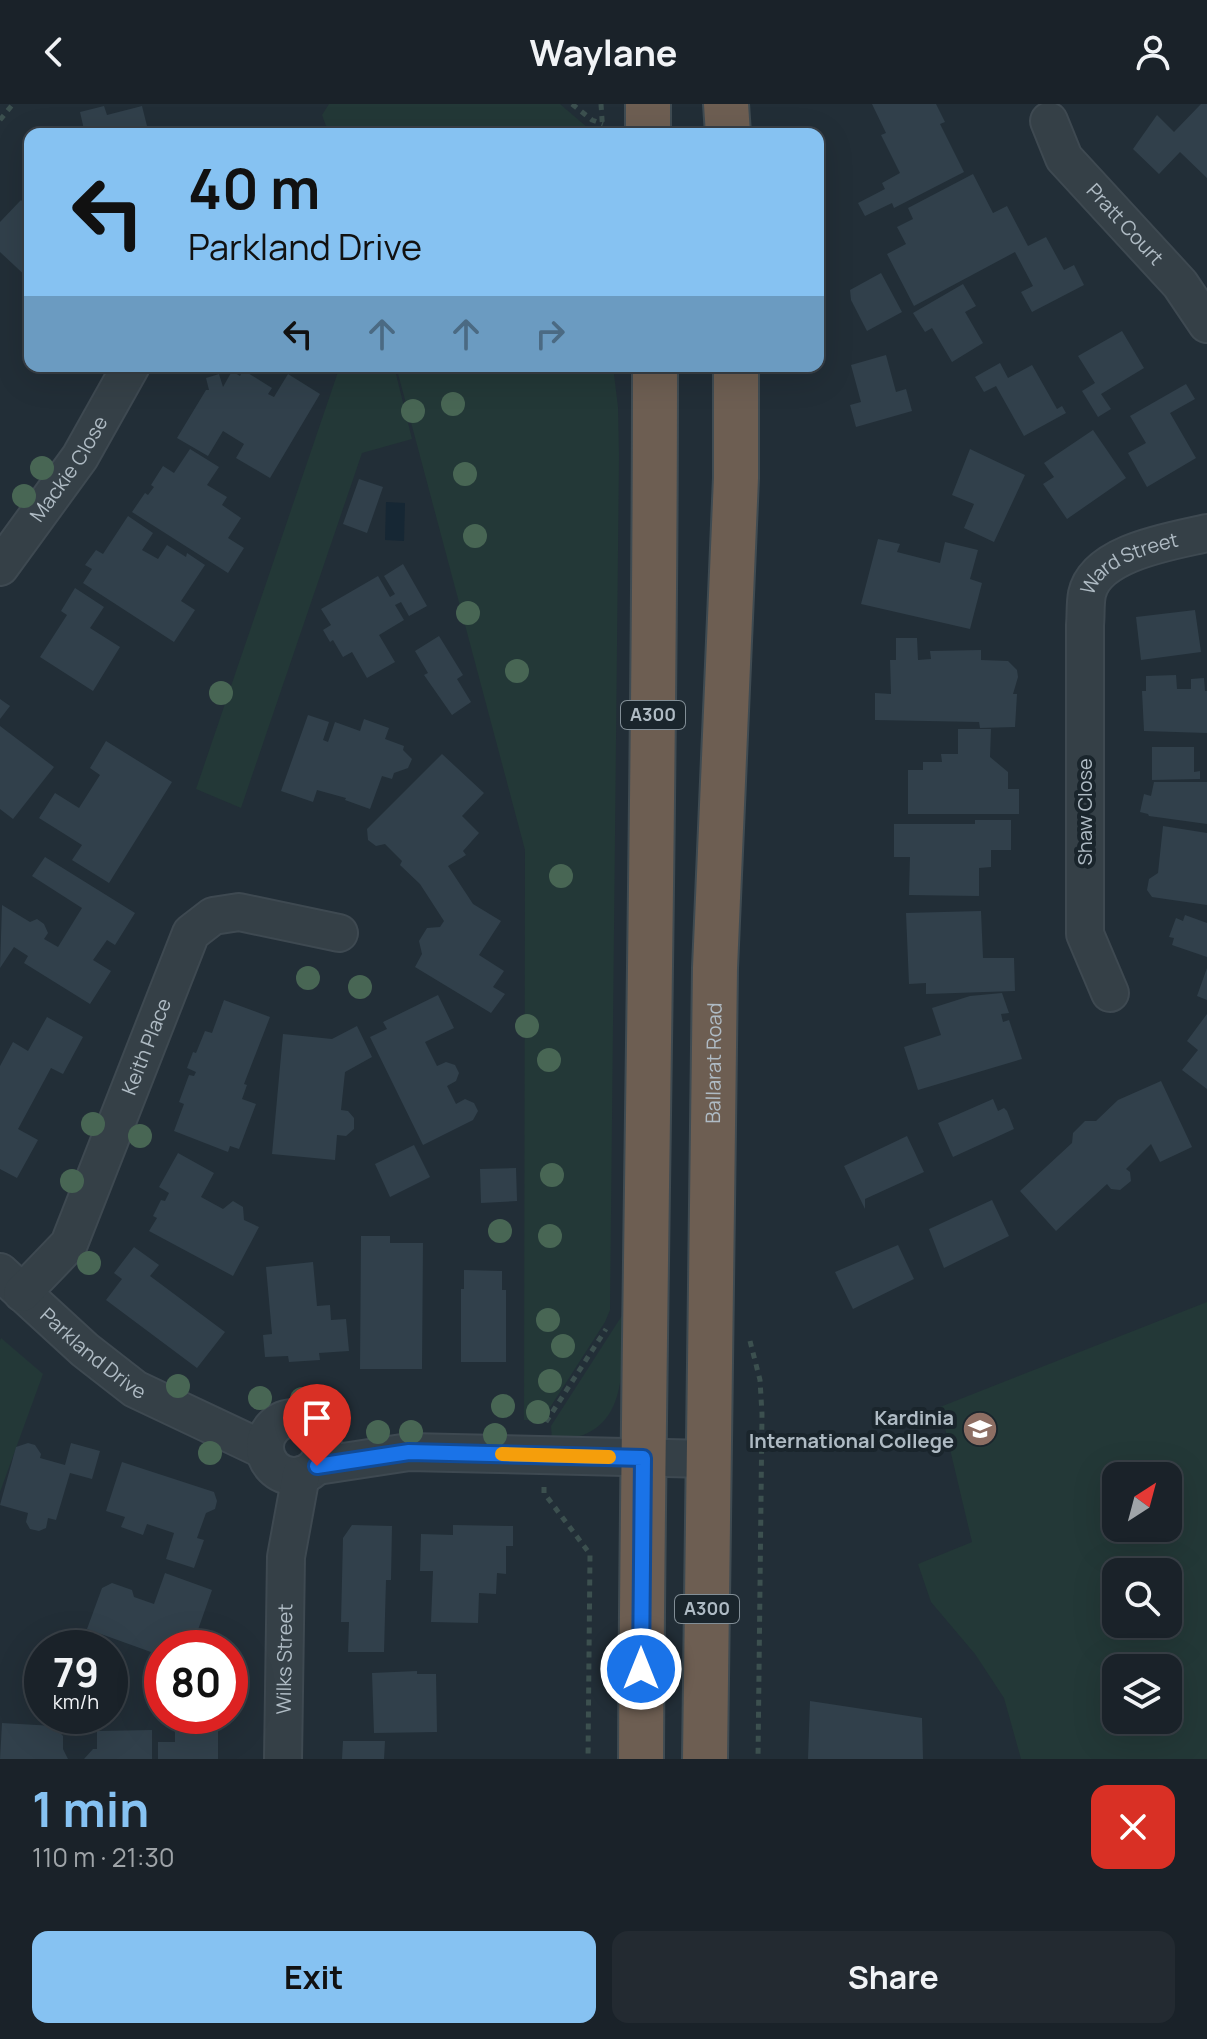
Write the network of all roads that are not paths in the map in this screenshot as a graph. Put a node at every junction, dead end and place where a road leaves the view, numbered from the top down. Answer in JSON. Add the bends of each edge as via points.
{"nodes":[{"id":1,"x":648,"y":104,"type":"edge"},
{"id":2,"x":726,"y":104,"type":"edge"},
{"id":3,"x":1049,"y":121,"type":"dead end"},
{"id":4,"x":648,"y":128,"type":"edge"},
{"id":5,"x":728,"y":128,"type":"edge"},
{"id":6,"x":1207,"y":324,"type":"edge"},
{"id":7,"x":128,"y":372,"type":"edge"},
{"id":8,"x":655,"y":372,"type":"edge"},
{"id":9,"x":736,"y":372,"type":"edge"},
{"id":10,"x":1207,"y":533,"type":"edge"},
{"id":11,"x":0,"y":567,"type":"edge"},
{"id":12,"x":1085,"y":625,"type":"joint"},
{"id":13,"x":339,"y":933,"type":"dead end"},
{"id":14,"x":1110,"y":993,"type":"dead end"},
{"id":15,"x":11,"y":1283,"type":"edge"},
{"id":16,"x":291,"y":1452,"type":"junction"},
{"id":17,"x":643,"y":1458,"type":"junction"},
{"id":18,"x":709,"y":1459,"type":"junction"},
{"id":19,"x":283,"y":1759,"type":"edge"},
{"id":20,"x":641,"y":1759,"type":"edge"},
{"id":21,"x":705,"y":1759,"type":"edge"}],
"edges":[{"from":1,"to":4,"type":"highway"},
{"from":2,"to":5,"type":"highway"},
{"from":3,"to":6,"type":"street","name":"Pratt Court","via":[[1064,158],[1180,284]]},
{"from":7,"to":11,"type":"street","name":"Mackie Close","via":[[80,457]]},
{"from":8,"to":17,"type":"highway","number":"A300"},
{"from":9,"to":18,"type":"highway","name":"Ballarat Road","number":"A300","via":[[715,968]]},
{"from":10,"to":12,"type":"street","name":"Ward Street","via":[[1145,547],[1111,563],[1087,591]]},
{"from":12,"to":14,"type":"street","name":"Shaw Close","via":[[1085,934]]},
{"from":13,"to":15,"type":"street","name":"Keith Place","via":[[239,912],[213,916],[191,933],[69,1244]]},
{"from":15,"to":16,"type":"street","name":"Parkland Drive","via":[[135,1389],[197,1419]]},
{"from":16,"to":17,"type":"street"},
{"from":16,"to":19,"type":"street","name":"Wilks Street"},
{"from":17,"to":18,"type":"street"},
{"from":17,"to":20,"type":"highway","number":"A300"},
{"from":18,"to":21,"type":"highway","name":"Ballarat Road","number":"A300"}]}
